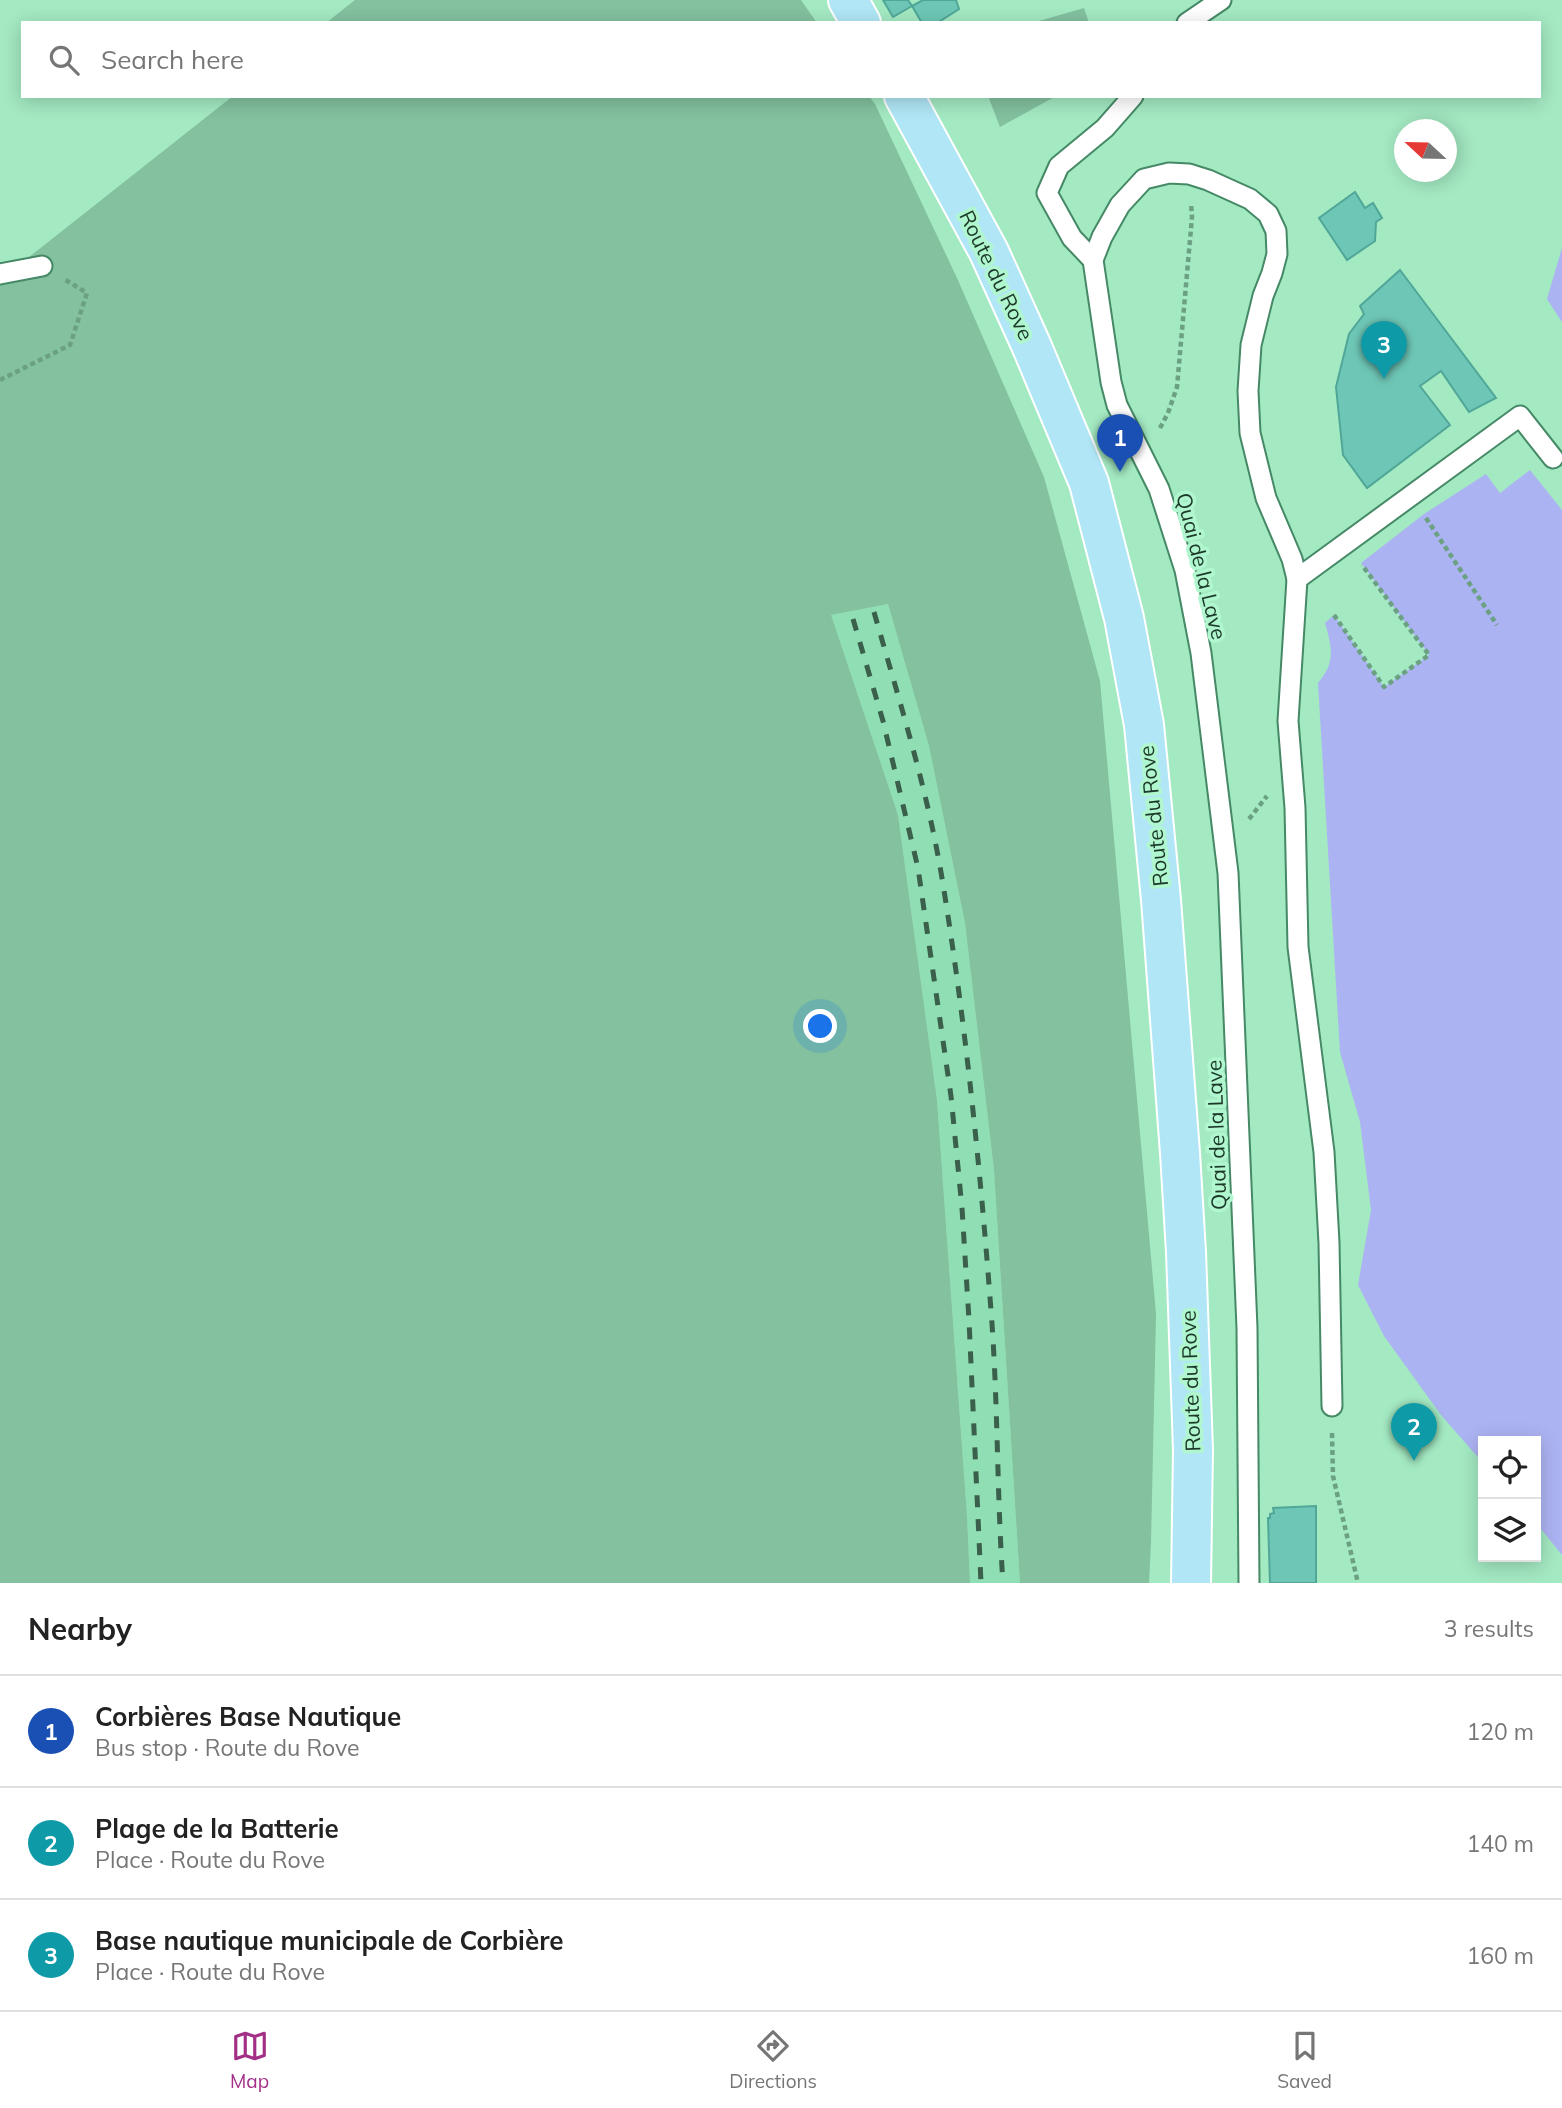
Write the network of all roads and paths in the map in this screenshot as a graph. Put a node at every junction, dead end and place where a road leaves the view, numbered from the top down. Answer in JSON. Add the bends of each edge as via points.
{"nodes":[{"id":1,"x":848,"y":0,"type":"edge"},
{"id":2,"x":1221,"y":0,"type":"edge"},
{"id":3,"x":860,"y":21,"type":"edge"},
{"id":4,"x":1189,"y":21,"type":"edge"},
{"id":5,"x":905,"y":98,"type":"edge"},
{"id":6,"x":1131,"y":98,"type":"edge"},
{"id":7,"x":1192,"y":217,"type":"dead end"},
{"id":8,"x":1093,"y":260,"type":"junction"},
{"id":9,"x":42,"y":266,"type":"joint"},
{"id":10,"x":0,"y":274,"type":"edge"},
{"id":11,"x":0,"y":380,"type":"edge"},
{"id":12,"x":1168,"y":413,"type":"dead end"},
{"id":13,"x":1553,"y":458,"type":"dead end"},
{"id":14,"x":1424,"y":514,"type":"dead end"},
{"id":15,"x":1361,"y":563,"type":"dead end"},
{"id":16,"x":1297,"y":579,"type":"junction"},
{"id":17,"x":1334,"y":615,"type":"dead end"},
{"id":18,"x":1497,"y":625,"type":"dead end"},
{"id":19,"x":1292,"y":782,"type":"junction"},
{"id":20,"x":1248,"y":822,"type":"dead end"},
{"id":21,"x":1332,"y":1406,"type":"joint"},
{"id":22,"x":1191,"y":1583,"type":"edge"},
{"id":23,"x":1249,"y":1583,"type":"edge"},
{"id":24,"x":1358,"y":1583,"type":"edge"}],
"edges":[{"from":1,"to":3,"type":"main road"},
{"from":2,"to":4,"type":"lane"},
{"from":5,"to":22,"type":"main road","name":"Route du Rove","via":[[989,252],[1037,359],[1089,483],[1124,618],[1144,725],[1179,1139],[1193,1450]]},
{"from":6,"to":8,"type":"lane","via":[[1105,128],[1059,166],[1047,193],[1072,238]]},
{"from":7,"to":12,"type":"path","via":[[1177,387]]},
{"from":8,"to":16,"type":"lane","via":[[1120,205],[1144,178],[1189,174],[1250,198],[1268,214],[1276,230],[1277,254],[1251,345],[1250,433],[1266,498]]},
{"from":8,"to":23,"type":"lane","name":"Quai de la Lave","via":[[1117,405],[1159,489],[1185,570],[1201,653],[1228,873],[1247,1328]]},
{"from":9,"to":10,"type":"lane"},
{"from":9,"to":11,"type":"path","via":[[88,293],[69,345]]},
{"from":13,"to":16,"type":"lane","via":[[1520,416]]},
{"from":14,"to":18,"type":"path"},
{"from":15,"to":17,"type":"path","via":[[1429,655],[1384,687]]},
{"from":16,"to":19,"type":"lane","via":[[1288,722]]},
{"from":19,"to":20,"type":"path","via":[[1270,792]]},
{"from":19,"to":21,"type":"lane","via":[[1298,947],[1324,1152]]},
{"from":21,"to":24,"type":"path","via":[[1332,1476]]}]}
